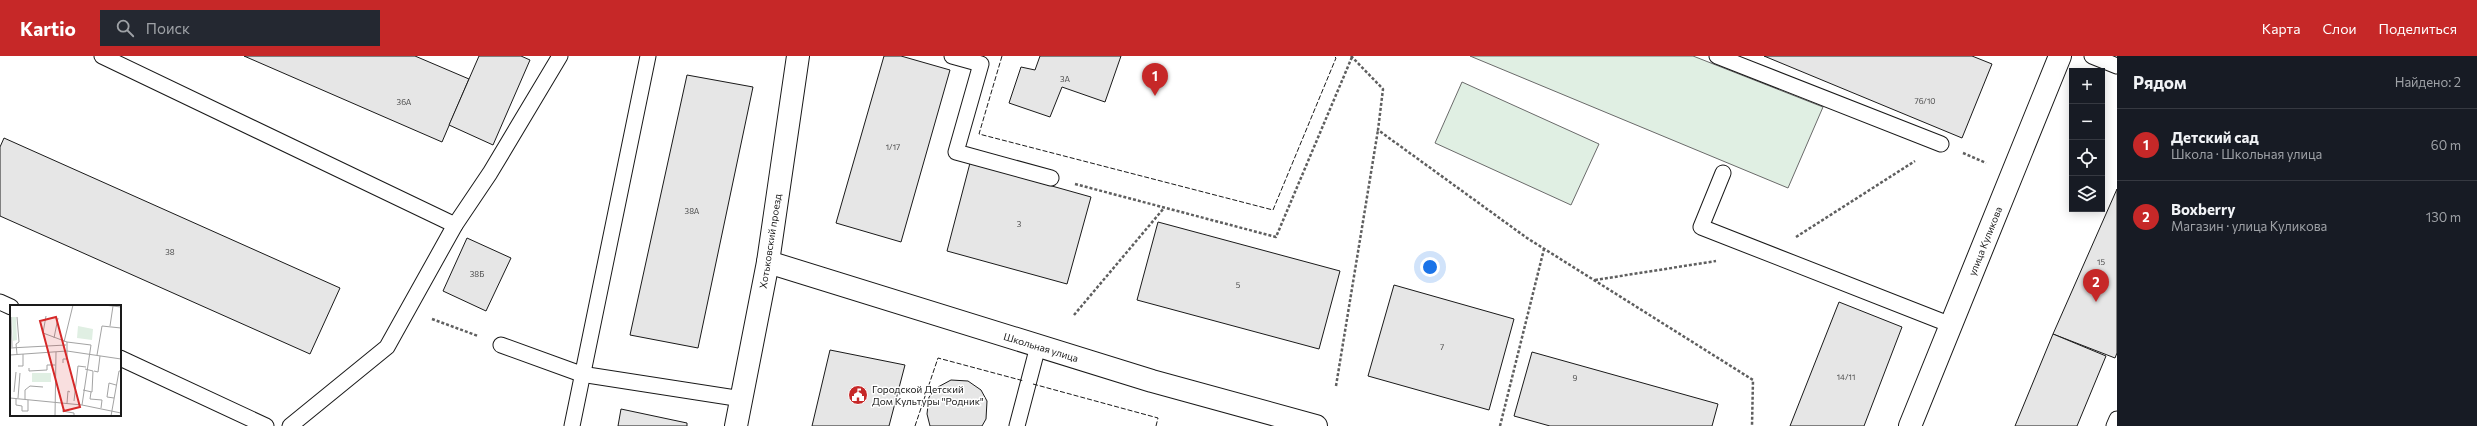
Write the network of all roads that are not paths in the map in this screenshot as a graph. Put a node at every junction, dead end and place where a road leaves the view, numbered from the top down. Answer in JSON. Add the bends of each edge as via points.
{"nodes":[{"id":1,"x":102,"y":56,"type":"edge"},
{"id":2,"x":560,"y":56,"type":"edge"},
{"id":3,"x":648,"y":56,"type":"edge"},
{"id":4,"x":798,"y":56,"type":"edge"},
{"id":5,"x":952,"y":56,"type":"edge"},
{"id":6,"x":1717,"y":56,"type":"edge"},
{"id":7,"x":2060,"y":56,"type":"edge"},
{"id":8,"x":2092,"y":56,"type":"edge"},
{"id":9,"x":2117,"y":66,"type":"edge"},
{"id":10,"x":1941,"y":144,"type":"dead end"},
{"id":11,"x":1724,"y":173,"type":"dead end"},
{"id":12,"x":1051,"y":178,"type":"road end"},
{"id":13,"x":455,"y":225,"type":"junction"},
{"id":14,"x":768,"y":262,"type":"junction"},
{"id":15,"x":0,"y":302,"type":"edge"},
{"id":16,"x":10,"y":307,"type":"edge"},
{"id":17,"x":1951,"y":325,"type":"junction"},
{"id":18,"x":500,"y":345,"type":"road end"},
{"id":19,"x":1038,"y":346,"type":"junction"},
{"id":20,"x":121,"y":358,"type":"edge"},
{"id":21,"x":581,"y":374,"type":"junction"},
{"id":22,"x":742,"y":399,"type":"junction"},
{"id":23,"x":2117,"y":419,"type":"edge"},
{"id":24,"x":266,"y":426,"type":"edge"},
{"id":25,"x":290,"y":426,"type":"edge"},
{"id":26,"x":572,"y":426,"type":"edge"},
{"id":27,"x":736,"y":426,"type":"edge"},
{"id":28,"x":1017,"y":426,"type":"edge"},
{"id":29,"x":1316,"y":426,"type":"edge"},
{"id":30,"x":1910,"y":426,"type":"edge"},
{"id":31,"x":2114,"y":426,"type":"edge"}],
"edges":[{"from":1,"to":13,"type":"lane"},
{"from":2,"to":13,"type":"lane","via":[[490,173]]},
{"from":3,"to":21,"type":"lane"},
{"from":4,"to":14,"type":"main road","name":"Хотьковский проезд"},
{"from":5,"to":12,"type":"lane","via":[[981,64],[956,152]]},
{"from":6,"to":10,"type":"lane"},
{"from":7,"to":17,"type":"main road","name":"улица Куликова"},
{"from":8,"to":9,"type":"lane"},
{"from":11,"to":17,"type":"lane","via":[[1701,226]]},
{"from":13,"to":25,"type":"lane","via":[[387,347]]},
{"from":14,"to":19,"type":"main road","name":"Школьная улица"},
{"from":14,"to":22,"type":"main road","name":"Хотьковский проезд"},
{"from":15,"to":16,"type":"lane"},
{"from":17,"to":30,"type":"main road","name":"улица Куликова"},
{"from":18,"to":21,"type":"lane"},
{"from":19,"to":28,"type":"lane"},
{"from":19,"to":29,"type":"main road","name":"Школьная улица","via":[[1152,381]]},
{"from":20,"to":24,"type":"lane"},
{"from":21,"to":22,"type":"lane"},
{"from":21,"to":26,"type":"lane"},
{"from":22,"to":27,"type":"main road","name":"Хотьковский проезд"},
{"from":23,"to":31,"type":"lane"}]}
